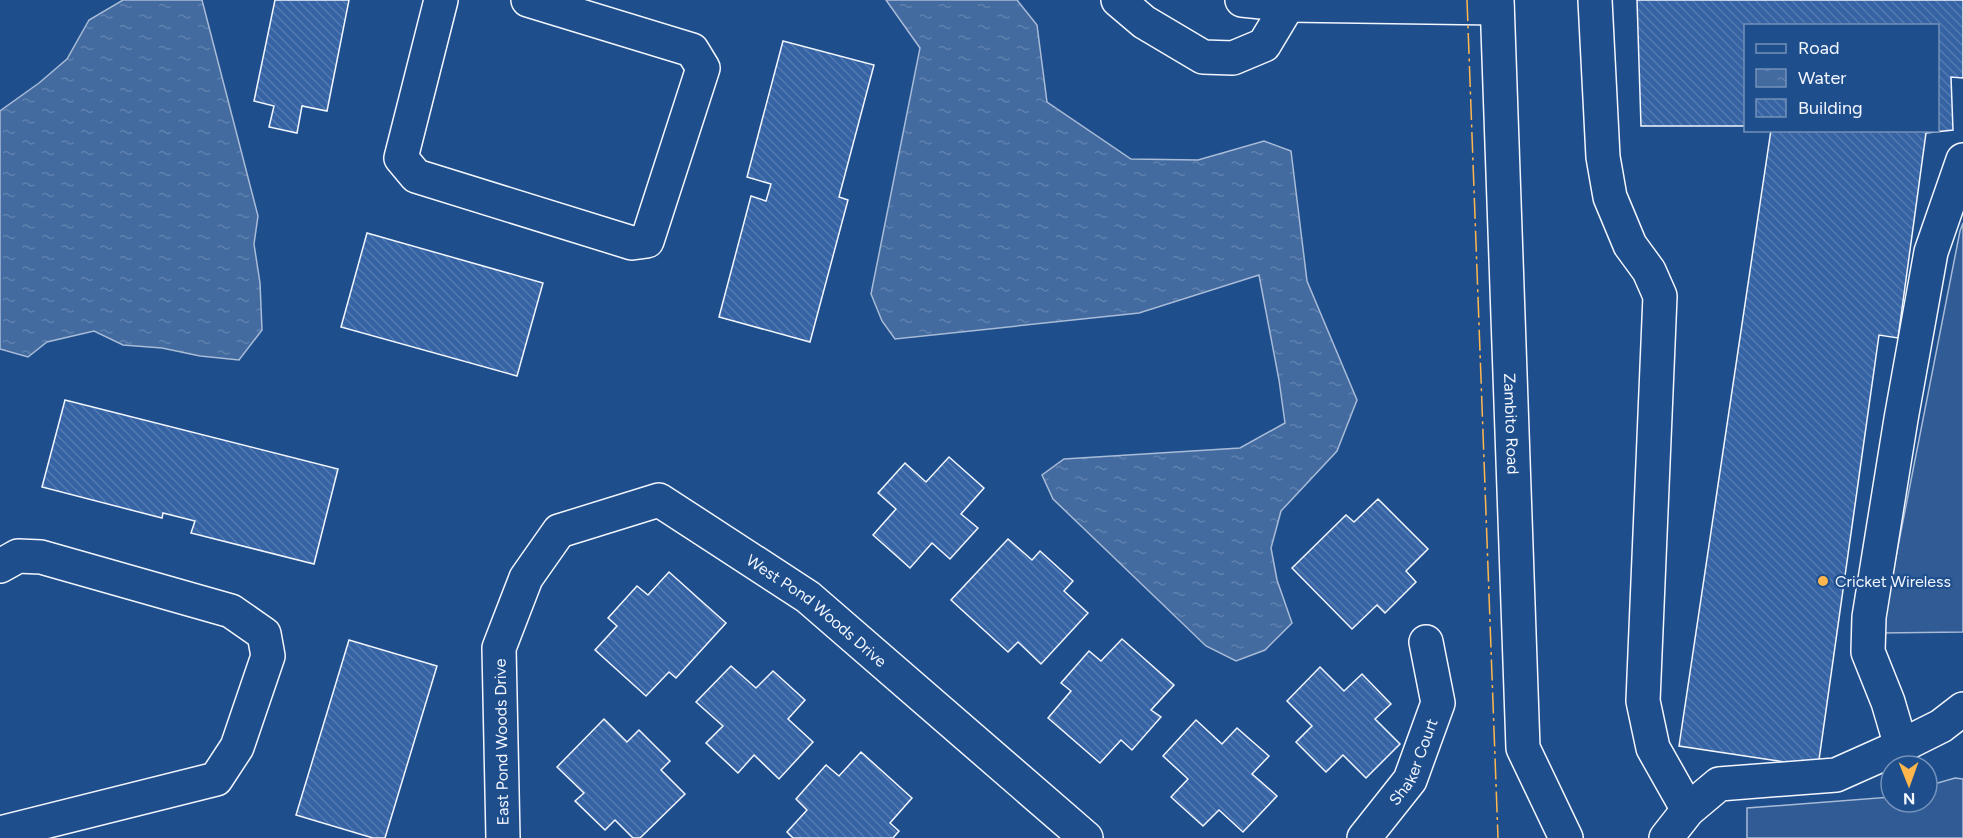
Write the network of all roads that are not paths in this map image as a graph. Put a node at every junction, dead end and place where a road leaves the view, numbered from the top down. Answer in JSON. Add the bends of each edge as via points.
{"nodes":[{"id":1,"x":441,"y":0,"type":"edge"},
{"id":2,"x":528,"y":0,"type":"edge"},
{"id":3,"x":1118,"y":0,"type":"edge"},
{"id":4,"x":1242,"y":0,"type":"edge"},
{"id":5,"x":1595,"y":0,"type":"edge"},
{"id":6,"x":1288,"y":2,"type":"edge"},
{"id":7,"x":1497,"y":4,"type":"edge"},
{"id":8,"x":1963,"y":160,"type":"edge"},
{"id":9,"x":0,"y":566,"type":"edge"},
{"id":10,"x":526,"y":578,"type":"joint"},
{"id":11,"x":1426,"y":642,"type":"dead end"},
{"id":12,"x":1963,"y":709,"type":"edge"},
{"id":13,"x":1901,"y":746,"type":"junction"},
{"id":14,"x":1688,"y":810,"type":"junction"},
{"id":15,"x":0,"y":833,"type":"edge"},
{"id":16,"x":503,"y":838,"type":"edge"},
{"id":17,"x":1086,"y":838,"type":"edge"},
{"id":18,"x":1364,"y":838,"type":"edge"},
{"id":19,"x":1566,"y":838,"type":"edge"},
{"id":20,"x":1666,"y":838,"type":"edge"}],
"edges":[{"from":1,"to":2,"type":"street","via":[[401,158],[416,176],[632,243],[647,241],[703,68],[692,50]]},
{"from":3,"to":6,"type":"street","via":[[1144,22],[1203,57],[1233,58],[1264,45]]},
{"from":4,"to":6,"type":"street"},
{"from":5,"to":14,"type":"street","via":[[1603,157],[1610,197],[1630,245],[1649,271],[1660,296],[1643,701],[1653,747]]},
{"from":6,"to":7,"type":"street"},
{"from":7,"to":19,"type":"street","name":"Zambito Road","via":[[1522,748]]},
{"from":8,"to":13,"type":"street","via":[[1931,252],[1869,617],[1868,652]]},
{"from":9,"to":15,"type":"street","via":[[18,556],[41,557],[231,611],[264,634],[268,656],[237,747],[216,779]]},
{"from":10,"to":16,"type":"street","name":"East Pond Woods Drive","via":[[499,648]]},
{"from":10,"to":17,"type":"street","name":"West Pond Woods Drive","via":[[559,531],[660,500],[808,597]]},
{"from":11,"to":18,"type":"street","name":"Shaker Court","via":[[1438,703],[1410,780]]},
{"from":12,"to":13,"type":"street","via":[[1941,726]]},
{"from":13,"to":14,"type":"street","via":[[1836,775],[1719,783]]},
{"from":14,"to":20,"type":"street"}]}
